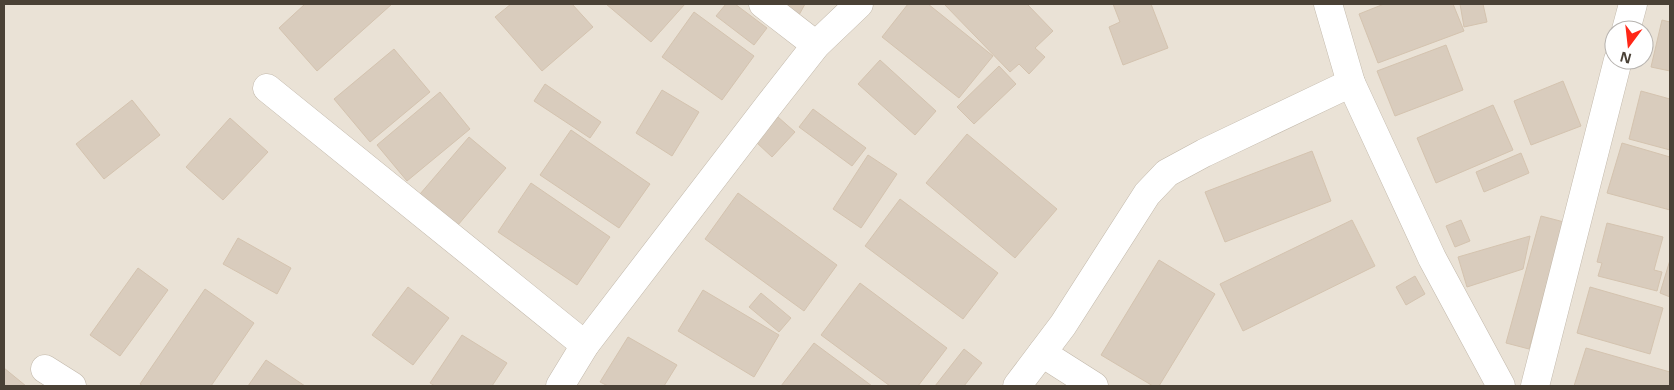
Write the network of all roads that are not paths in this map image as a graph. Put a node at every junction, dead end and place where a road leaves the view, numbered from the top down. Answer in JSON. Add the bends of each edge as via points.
{"nodes":[{"id":1,"x":763,"y":4,"type":"edge"},
{"id":2,"x":859,"y":4,"type":"edge"},
{"id":3,"x":1328,"y":4,"type":"edge"},
{"id":4,"x":1633,"y":4,"type":"edge"},
{"id":5,"x":1629,"y":20,"type":"edge"},
{"id":6,"x":816,"y":45,"type":"junction"},
{"id":7,"x":1615,"y":70,"type":"edge"},
{"id":8,"x":1351,"y":83,"type":"junction"},
{"id":9,"x":267,"y":88,"type":"dead end"},
{"id":10,"x":586,"y":345,"type":"junction"},
{"id":11,"x":1042,"y":353,"type":"junction"},
{"id":12,"x":45,"y":369,"type":"dead end"},
{"id":13,"x":72,"y":386,"type":"edge"},
{"id":14,"x":560,"y":386,"type":"edge"},
{"id":15,"x":1017,"y":386,"type":"edge"},
{"id":16,"x":1094,"y":386,"type":"edge"},
{"id":17,"x":1501,"y":386,"type":"edge"},
{"id":18,"x":1535,"y":386,"type":"edge"}],
"edges":[{"from":1,"to":6,"type":"street"},
{"from":2,"to":6,"type":"street"},
{"from":3,"to":8,"type":"street"},
{"from":4,"to":5,"type":"street"},
{"from":6,"to":10,"type":"street"},
{"from":7,"to":18,"type":"street"},
{"from":8,"to":11,"type":"street","via":[[1167,173],[1147,194]]},
{"from":8,"to":17,"type":"street","via":[[1432,258]]},
{"from":9,"to":10,"type":"street"},
{"from":10,"to":14,"type":"street"},
{"from":11,"to":15,"type":"street"},
{"from":11,"to":16,"type":"street"},
{"from":12,"to":13,"type":"street"}]}
